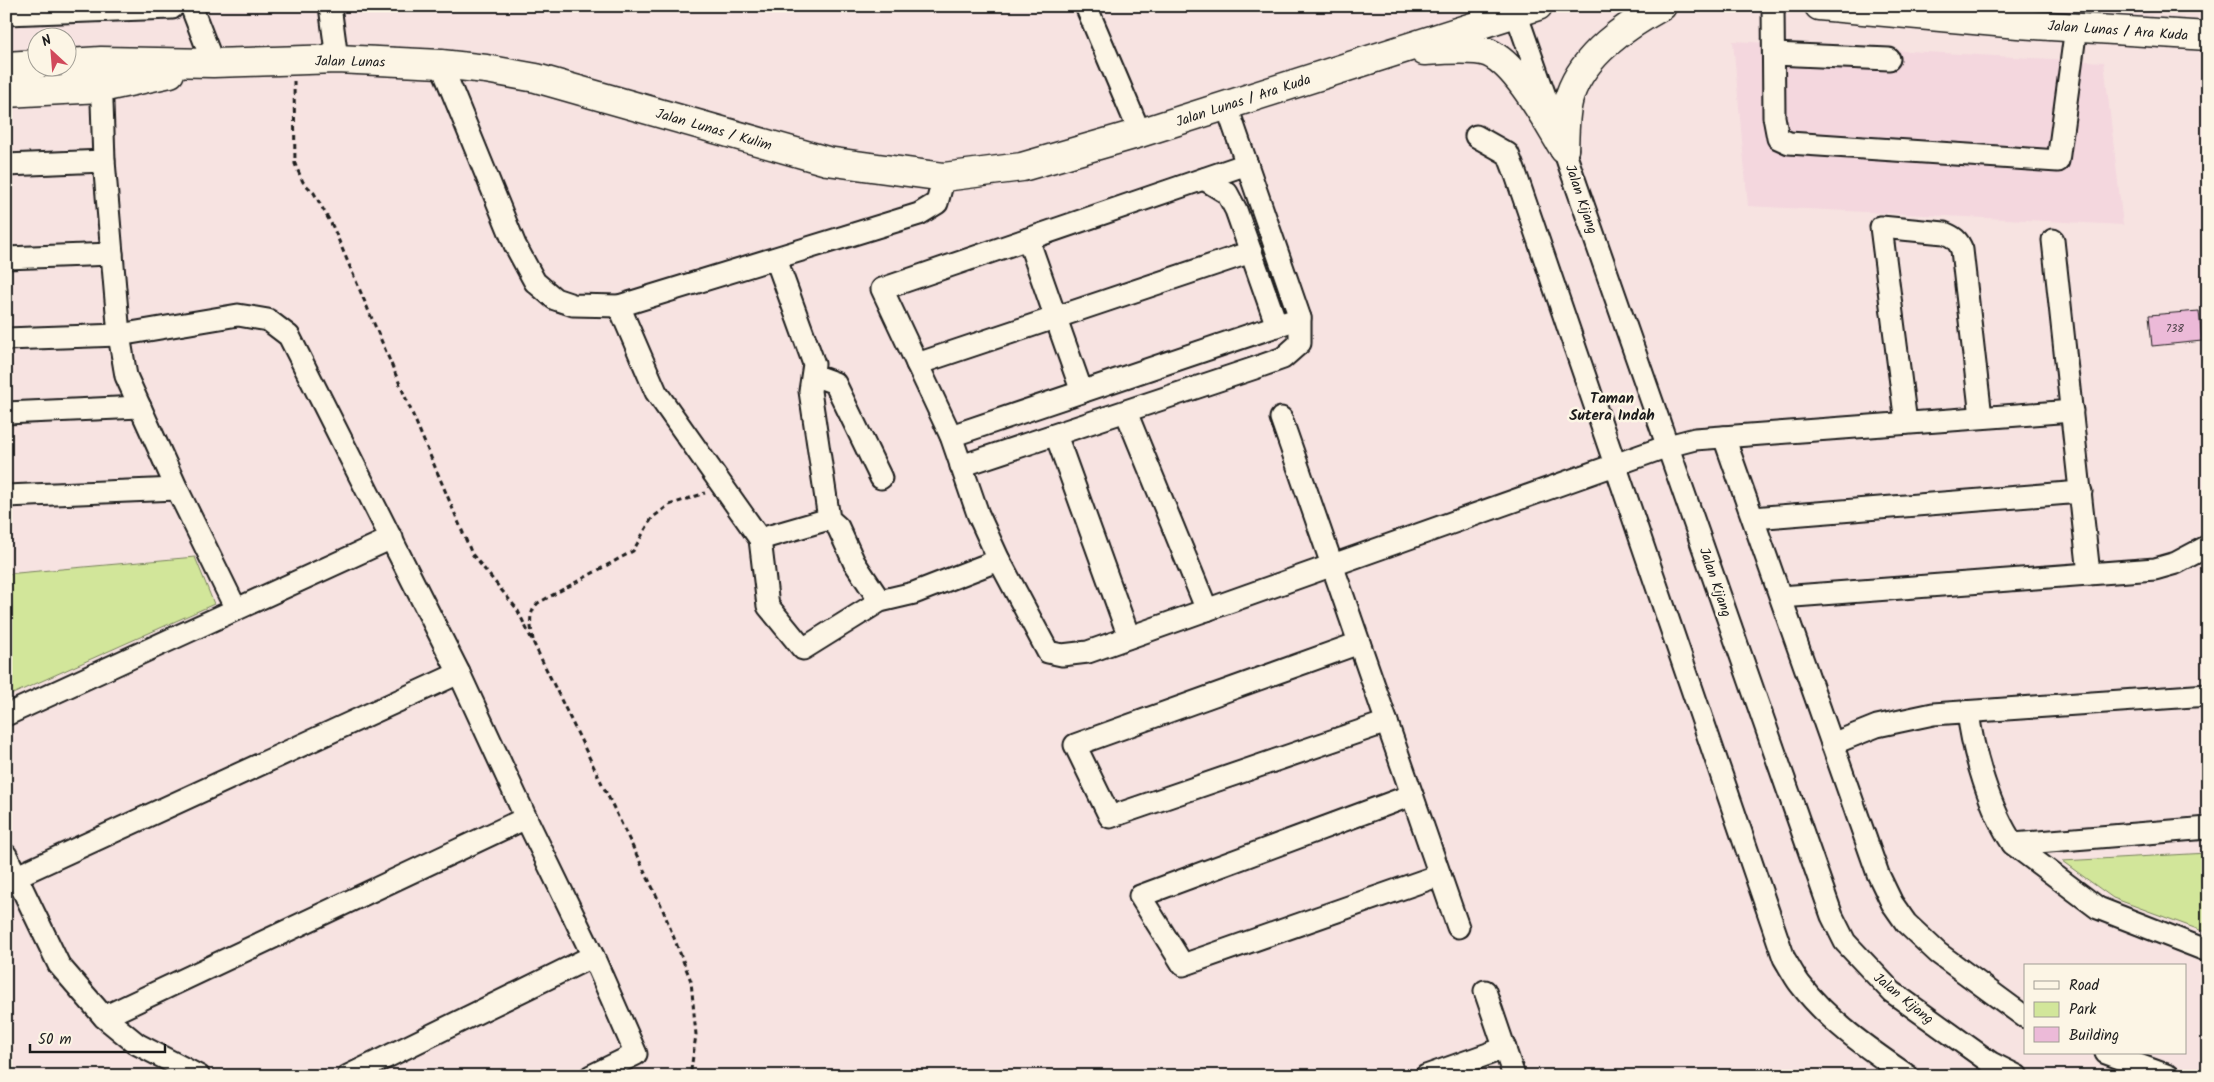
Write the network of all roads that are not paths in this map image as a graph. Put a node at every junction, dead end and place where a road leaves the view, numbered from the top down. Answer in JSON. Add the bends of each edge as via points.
{"nodes":[{"id":1,"x":330,"y":6,"type":"edge"},
{"id":2,"x":1086,"y":6,"type":"edge"},
{"id":3,"x":1662,"y":6,"type":"edge"},
{"id":4,"x":1773,"y":6,"type":"edge"},
{"id":5,"x":1820,"y":6,"type":"edge"},
{"id":6,"x":178,"y":7,"type":"edge"},
{"id":7,"x":1527,"y":10,"type":"edge"},
{"id":8,"x":6,"y":14,"type":"edge"},
{"id":9,"x":2016,"y":15,"type":"edge"},
{"id":10,"x":2076,"y":27,"type":"junction"},
{"id":11,"x":2208,"y":36,"type":"edge"},
{"id":12,"x":1390,"y":53,"type":"junction"},
{"id":13,"x":1774,"y":54,"type":"junction"},
{"id":14,"x":337,"y":59,"type":"junction"},
{"id":15,"x":1889,"y":59,"type":"dead end"},
{"id":16,"x":100,"y":61,"type":"junction"},
{"id":17,"x":78,"y":62,"type":"edge"},
{"id":18,"x":213,"y":63,"type":"junction"},
{"id":19,"x":442,"y":64,"type":"junction"},
{"id":20,"x":28,"y":65,"type":"edge"},
{"id":21,"x":6,"y":66,"type":"edge"},
{"id":22,"x":486,"y":69,"type":"joint"},
{"id":23,"x":101,"y":88,"type":"junction"},
{"id":24,"x":6,"y":93,"type":"edge"},
{"id":25,"x":1226,"y":104,"type":"junction"},
{"id":26,"x":1140,"y":133,"type":"junction"},
{"id":27,"x":1476,"y":136,"type":"dead end"},
{"id":28,"x":1564,"y":149,"type":"junction"},
{"id":29,"x":104,"y":161,"type":"junction"},
{"id":30,"x":1247,"y":164,"type":"junction"},
{"id":31,"x":6,"y":165,"type":"edge"},
{"id":32,"x":944,"y":177,"type":"junction"},
{"id":33,"x":1204,"y":179,"type":"junction"},
{"id":34,"x":1028,"y":239,"type":"junction"},
{"id":35,"x":2053,"y":240,"type":"dead end"},
{"id":36,"x":1251,"y":252,"type":"junction"},
{"id":37,"x":112,"y":254,"type":"junction"},
{"id":38,"x":6,"y":258,"type":"edge"},
{"id":39,"x":776,"y":258,"type":"junction"},
{"id":40,"x":619,"y":306,"type":"junction"},
{"id":41,"x":1056,"y":318,"type":"junction"},
{"id":42,"x":1300,"y":318,"type":"junction"},
{"id":43,"x":1277,"y":326,"type":"junction"},
{"id":44,"x":118,"y":335,"type":"junction"},
{"id":45,"x":6,"y":339,"type":"edge"},
{"id":46,"x":917,"y":364,"type":"junction"},
{"id":47,"x":813,"y":376,"type":"junction"},
{"id":48,"x":1082,"y":392,"type":"junction"},
{"id":49,"x":140,"y":408,"type":"junction"},
{"id":50,"x":2072,"y":411,"type":"junction"},
{"id":51,"x":1126,"y":412,"type":"junction"},
{"id":52,"x":6,"y":413,"type":"edge"},
{"id":53,"x":1281,"y":418,"type":"dead end"},
{"id":54,"x":1981,"y":418,"type":"junction"},
{"id":55,"x":1906,"y":423,"type":"junction"},
{"id":56,"x":1056,"y":435,"type":"junction"},
{"id":57,"x":951,"y":436,"type":"junction"},
{"id":58,"x":1724,"y":437,"type":"junction"},
{"id":59,"x":1668,"y":446,"type":"junction"},
{"id":60,"x":1616,"y":464,"type":"junction"},
{"id":61,"x":962,"y":466,"type":"junction"},
{"id":62,"x":881,"y":478,"type":"dead end"},
{"id":63,"x":177,"y":489,"type":"junction"},
{"id":64,"x":2080,"y":492,"type":"junction"},
{"id":65,"x":6,"y":496,"type":"edge"},
{"id":66,"x":1753,"y":518,"type":"junction"},
{"id":67,"x":829,"y":519,"type":"junction"},
{"id":68,"x":392,"y":538,"type":"junction"},
{"id":69,"x":760,"y":539,"type":"junction"},
{"id":70,"x":2208,"y":546,"type":"edge"},
{"id":71,"x":999,"y":560,"type":"junction"},
{"id":72,"x":1332,"y":565,"type":"junction"},
{"id":73,"x":2089,"y":574,"type":"junction"},
{"id":74,"x":1781,"y":597,"type":"junction"},
{"id":75,"x":880,"y":601,"type":"junction"},
{"id":76,"x":236,"y":609,"type":"junction"},
{"id":77,"x":1207,"y":610,"type":"junction"},
{"id":78,"x":1129,"y":637,"type":"junction"},
{"id":79,"x":1359,"y":643,"type":"junction"},
{"id":80,"x":458,"y":673,"type":"junction"},
{"id":81,"x":2208,"y":695,"type":"edge"},
{"id":82,"x":1968,"y":712,"type":"junction"},
{"id":83,"x":6,"y":715,"type":"edge"},
{"id":84,"x":1387,"y":722,"type":"junction"},
{"id":85,"x":1832,"y":744,"type":"junction"},
{"id":86,"x":1412,"y":795,"type":"junction"},
{"id":87,"x":526,"y":818,"type":"junction"},
{"id":88,"x":2208,"y":828,"type":"edge"},
{"id":89,"x":2013,"y":844,"type":"junction"},
{"id":90,"x":6,"y":855,"type":"edge"},
{"id":91,"x":1440,"y":875,"type":"junction"},
{"id":92,"x":17,"y":876,"type":"junction"},
{"id":93,"x":1458,"y":928,"type":"dead end"},
{"id":94,"x":2208,"y":951,"type":"edge"},
{"id":95,"x":593,"y":956,"type":"junction"},
{"id":96,"x":1485,"y":991,"type":"dead end"},
{"id":97,"x":2024,"y":1016,"type":"edge"},
{"id":98,"x":104,"y":1017,"type":"junction"},
{"id":99,"x":1505,"y":1048,"type":"junction"},
{"id":100,"x":2109,"y":1054,"type":"edge"},
{"id":101,"x":198,"y":1076,"type":"edge"},
{"id":102,"x":348,"y":1076,"type":"edge"},
{"id":103,"x":592,"y":1076,"type":"edge"},
{"id":104,"x":1426,"y":1076,"type":"edge"},
{"id":105,"x":1514,"y":1076,"type":"edge"},
{"id":106,"x":1908,"y":1076,"type":"edge"},
{"id":107,"x":2017,"y":1076,"type":"edge"},
{"id":108,"x":2169,"y":1076,"type":"edge"}],
"edges":[{"from":1,"to":14,"type":"street"},
{"from":2,"to":26,"type":"street"},
{"from":3,"to":28,"type":"main road","via":[[1610,41],[1586,64],[1570,95]]},
{"from":4,"to":13,"type":"street"},
{"from":5,"to":9,"type":"main road","name":"Jalan Lunas / Ara Kuda"},
{"from":6,"to":8,"type":"street"},
{"from":6,"to":18,"type":"street"},
{"from":7,"to":12,"type":"main road","name":"Jalan Lunas / Ara Kuda"},
{"from":7,"to":28,"type":"street","name":"Jalan Kijang"},
{"from":9,"to":10,"type":"main road","name":"Jalan Lunas / Ara Kuda"},
{"from":10,"to":11,"type":"main road","name":"Jalan Lunas / Ara Kuda"},
{"from":10,"to":13,"type":"street","via":[[2058,161],[1789,143],[1778,138],[1774,117]]},
{"from":12,"to":25,"type":"main road","name":"Jalan Lunas / Ara Kuda"},
{"from":12,"to":28,"type":"main road","via":[[1488,52],[1506,65],[1527,90]]},
{"from":13,"to":15,"type":"street"},
{"from":14,"to":18,"type":"main road","name":"Jalan Lunas"},
{"from":14,"to":19,"type":"main road","name":"Jalan Lunas"},
{"from":16,"to":17,"type":"main road","name":"Jalan Lunas"},
{"from":16,"to":18,"type":"main road","name":"Jalan Lunas"},
{"from":16,"to":23,"type":"street"},
{"from":18,"to":23,"type":"main road","name":"Jalan Lunas"},
{"from":19,"to":22,"type":"main road","name":"Jalan Lunas"},
{"from":19,"to":40,"type":"street","via":[[515,245],[535,282],[555,299],[573,305]]},
{"from":20,"to":21,"type":"main road"},
{"from":22,"to":32,"type":"main road","name":"Jalan Lunas / Kulim","via":[[536,78],[827,161]]},
{"from":23,"to":24,"type":"main road","name":"Jalan Lunas"},
{"from":23,"to":29,"type":"street"},
{"from":25,"to":26,"type":"main road","name":"Jalan Lunas / Ara Kuda"},
{"from":25,"to":30,"type":"street"},
{"from":26,"to":32,"type":"main road","name":"Jalan Lunas / Ara Kuda","via":[[1022,167]]},
{"from":27,"to":60,"type":"street","via":[[1508,154]]},
{"from":28,"to":59,"type":"street","name":"Jalan Kijang"},
{"from":29,"to":31,"type":"street"},
{"from":29,"to":37,"type":"street"},
{"from":30,"to":33,"type":"street"},
{"from":30,"to":42,"type":"street"},
{"from":32,"to":39,"type":"street","via":[[937,203],[919,214]]},
{"from":33,"to":34,"type":"street"},
{"from":33,"to":36,"type":"street","via":[[1227,193]]},
{"from":34,"to":41,"type":"street"},
{"from":34,"to":46,"type":"street","via":[[882,289]]},
{"from":35,"to":50,"type":"street"},
{"from":36,"to":41,"type":"street"},
{"from":36,"to":43,"type":"street"},
{"from":37,"to":38,"type":"street"},
{"from":37,"to":44,"type":"street"},
{"from":39,"to":40,"type":"street"},
{"from":39,"to":47,"type":"street","via":[[814,364]]},
{"from":40,"to":69,"type":"street","via":[[656,392]]},
{"from":41,"to":46,"type":"street"},
{"from":41,"to":48,"type":"street"},
{"from":42,"to":43,"type":"street"},
{"from":42,"to":51,"type":"street","via":[[1300,343],[1283,358]]},
{"from":43,"to":48,"type":"street"},
{"from":44,"to":45,"type":"street"},
{"from":44,"to":49,"type":"street","via":[[126,376]]},
{"from":44,"to":68,"type":"street","via":[[238,315],[268,320],[289,336]]},
{"from":46,"to":57,"type":"street"},
{"from":47,"to":62,"type":"street","via":[[835,383]]},
{"from":47,"to":67,"type":"street","via":[[810,391]]},
{"from":48,"to":57,"type":"street"},
{"from":49,"to":52,"type":"street"},
{"from":49,"to":63,"type":"street"},
{"from":50,"to":54,"type":"street"},
{"from":50,"to":64,"type":"street"},
{"from":51,"to":56,"type":"street"},
{"from":51,"to":77,"type":"street"},
{"from":53,"to":72,"type":"street"},
{"from":54,"to":55,"type":"street"},
{"from":54,"to":55,"type":"street","via":[[1962,250],[1958,241],[1944,233],[1882,227]]},
{"from":55,"to":58,"type":"street"},
{"from":56,"to":61,"type":"street"},
{"from":56,"to":78,"type":"street"},
{"from":57,"to":61,"type":"street"},
{"from":58,"to":59,"type":"street"},
{"from":58,"to":66,"type":"street"},
{"from":59,"to":60,"type":"street"},
{"from":59,"to":107,"type":"street","name":"Jalan Kijang","via":[[1832,916],[1845,942],[1892,992],[1991,1063]]},
{"from":60,"to":72,"type":"street"},
{"from":60,"to":106,"type":"street","via":[[1784,958],[1818,1005],[1858,1041]]},
{"from":61,"to":71,"type":"street","via":[[978,514]]},
{"from":63,"to":65,"type":"street"},
{"from":63,"to":76,"type":"street"},
{"from":64,"to":66,"type":"street"},
{"from":64,"to":73,"type":"street"},
{"from":66,"to":74,"type":"street"},
{"from":67,"to":69,"type":"street"},
{"from":67,"to":75,"type":"street","via":[[838,527],[854,562]]},
{"from":68,"to":76,"type":"street"},
{"from":68,"to":80,"type":"street"},
{"from":69,"to":75,"type":"street","via":[[768,606],[803,650]]},
{"from":70,"to":73,"type":"street","via":[[2176,563],[2154,569]]},
{"from":71,"to":75,"type":"street","via":[[914,593]]},
{"from":71,"to":78,"type":"street","via":[[1048,652],[1062,655],[1088,652]]},
{"from":72,"to":77,"type":"street"},
{"from":72,"to":79,"type":"street"},
{"from":73,"to":74,"type":"street"},
{"from":74,"to":85,"type":"street"},
{"from":76,"to":83,"type":"street"},
{"from":77,"to":78,"type":"street"},
{"from":79,"to":84,"type":"street"},
{"from":79,"to":84,"type":"street","via":[[1075,745],[1110,817]]},
{"from":80,"to":87,"type":"street"},
{"from":80,"to":92,"type":"street"},
{"from":81,"to":82,"type":"street"},
{"from":82,"to":85,"type":"street","via":[[1933,714],[1877,726]]},
{"from":82,"to":89,"type":"street","via":[[1977,758],[2003,830]]},
{"from":84,"to":86,"type":"street"},
{"from":85,"to":97,"type":"street","via":[[1878,874],[1906,923],[1938,953]]},
{"from":86,"to":91,"type":"street"},
{"from":86,"to":91,"type":"street","via":[[1140,896],[1183,965]]},
{"from":87,"to":95,"type":"street"},
{"from":87,"to":98,"type":"street"},
{"from":88,"to":89,"type":"street"},
{"from":89,"to":94,"type":"street","via":[[2098,908]]},
{"from":90,"to":92,"type":"street"},
{"from":91,"to":93,"type":"street"},
{"from":92,"to":98,"type":"street","via":[[59,965]]},
{"from":95,"to":102,"type":"street"},
{"from":95,"to":103,"type":"street","via":[[636,1054]]},
{"from":96,"to":99,"type":"street"},
{"from":98,"to":101,"type":"street","via":[[137,1044]]},
{"from":99,"to":104,"type":"street"},
{"from":99,"to":105,"type":"street"},
{"from":100,"to":108,"type":"street"}]}
